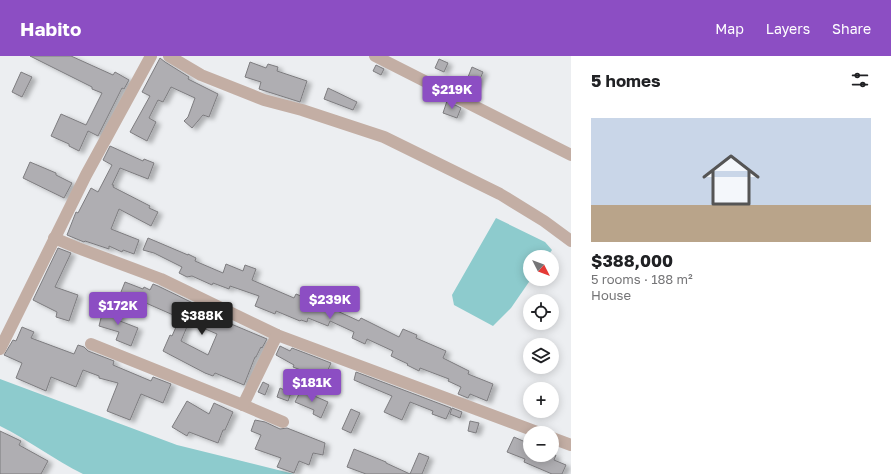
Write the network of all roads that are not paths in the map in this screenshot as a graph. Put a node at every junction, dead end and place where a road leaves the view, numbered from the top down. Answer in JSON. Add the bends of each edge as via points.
{"nodes":[{"id":1,"x":151,"y":56,"type":"edge"},
{"id":2,"x":169,"y":56,"type":"edge"},
{"id":3,"x":375,"y":56,"type":"edge"},
{"id":4,"x":571,"y":155,"type":"edge"},
{"id":5,"x":54,"y":238,"type":"junction"},
{"id":6,"x":571,"y":241,"type":"edge"},
{"id":7,"x":277,"y":335,"type":"junction"},
{"id":8,"x":91,"y":344,"type":"dead end"},
{"id":9,"x":0,"y":349,"type":"edge"},
{"id":10,"x":243,"y":405,"type":"junction"},
{"id":11,"x":283,"y":422,"type":"dead end"},
{"id":12,"x":523,"y":427,"type":"edge"},
{"id":13,"x":559,"y":441,"type":"edge"},
{"id":14,"x":571,"y":445,"type":"edge"}],
"edges":[{"from":1,"to":5,"type":"street"},
{"from":2,"to":6,"type":"street","via":[[201,75],[264,100],[384,137],[500,194]]},
{"from":3,"to":4,"type":"street"},
{"from":5,"to":7,"type":"street","via":[[161,279]]},
{"from":5,"to":9,"type":"street"},
{"from":7,"to":10,"type":"street"},
{"from":7,"to":12,"type":"street"},
{"from":8,"to":10,"type":"street"},
{"from":10,"to":11,"type":"street"},
{"from":13,"to":14,"type":"street"}]}
